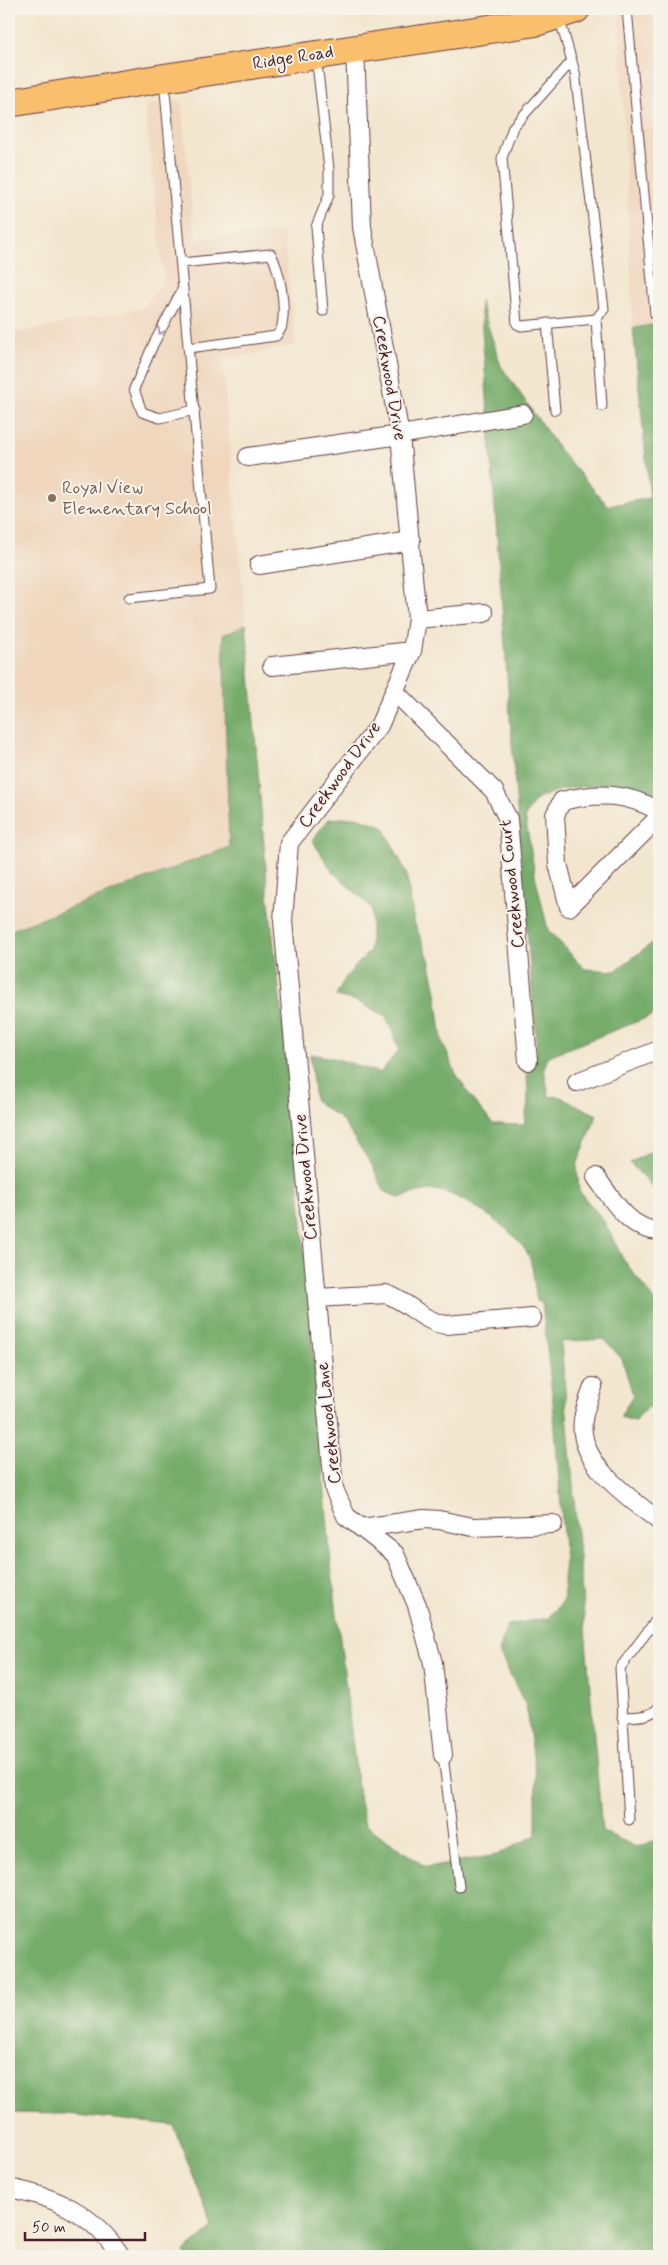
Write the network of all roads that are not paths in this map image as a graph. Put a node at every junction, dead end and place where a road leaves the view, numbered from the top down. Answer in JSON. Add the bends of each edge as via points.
{"nodes":[{"id":1,"x":628,"y":9,"type":"edge"},
{"id":2,"x":567,"y":12,"type":"edge"},
{"id":3,"x":355,"y":48,"type":"junction"},
{"id":4,"x":314,"y":55,"type":"junction"},
{"id":5,"x":572,"y":61,"type":"junction"},
{"id":6,"x":164,"y":78,"type":"junction"},
{"id":7,"x":9,"y":103,"type":"edge"},
{"id":8,"x":181,"y":263,"type":"junction"},
{"id":9,"x":183,"y":288,"type":"junction"},
{"id":10,"x":323,"y":311,"type":"dead end"},
{"id":11,"x":655,"y":314,"type":"dead end"},
{"id":12,"x":596,"y":319,"type":"junction"},
{"id":13,"x":547,"y":323,"type":"junction"},
{"id":14,"x":189,"y":348,"type":"junction"},
{"id":15,"x":602,"y":406,"type":"dead end"},
{"id":16,"x":195,"y":410,"type":"junction"},
{"id":17,"x":555,"y":410,"type":"dead end"},
{"id":18,"x":524,"y":414,"type":"dead end"},
{"id":19,"x":400,"y":436,"type":"junction"},
{"id":20,"x":248,"y":457,"type":"dead end"},
{"id":21,"x":411,"y":541,"type":"junction"},
{"id":22,"x":260,"y":565,"type":"dead end"},
{"id":23,"x":130,"y":598,"type":"dead end"},
{"id":24,"x":484,"y":613,"type":"dead end"},
{"id":25,"x":417,"y":619,"type":"junction"},
{"id":26,"x":412,"y":651,"type":"junction"},
{"id":27,"x":272,"y":666,"type":"dead end"},
{"id":28,"x":394,"y":691,"type":"junction"},
{"id":29,"x":659,"y":811,"type":"edge"},
{"id":30,"x":659,"y":817,"type":"edge"},
{"id":31,"x":659,"y":1050,"type":"edge"},
{"id":32,"x":528,"y":1061,"type":"dead end"},
{"id":33,"x":577,"y":1082,"type":"dead end"},
{"id":34,"x":596,"y":1177,"type":"dead end"},
{"id":35,"x":659,"y":1231,"type":"edge"},
{"id":36,"x":317,"y":1298,"type":"junction"},
{"id":37,"x":532,"y":1318,"type":"dead end"},
{"id":38,"x":593,"y":1386,"type":"dead end"},
{"id":39,"x":659,"y":1521,"type":"edge"},
{"id":40,"x":553,"y":1524,"type":"dead end"},
{"id":41,"x":362,"y":1528,"type":"junction"},
{"id":42,"x":659,"y":1616,"type":"edge"},
{"id":43,"x":659,"y":1707,"type":"edge"},
{"id":44,"x":622,"y":1717,"type":"junction"},
{"id":45,"x":443,"y":1755,"type":"joint"},
{"id":46,"x":628,"y":1820,"type":"dead end"},
{"id":47,"x":459,"y":1887,"type":"dead end"},
{"id":48,"x":9,"y":2188,"type":"edge"},
{"id":49,"x":121,"y":2256,"type":"edge"}],
"edges":[{"from":1,"to":11,"type":"lane"},
{"from":2,"to":3,"type":"main road","name":"Ridge Road","via":[[536,22]]},
{"from":2,"to":5,"type":"lane"},
{"from":3,"to":4,"type":"main road","name":"Ridge Road"},
{"from":3,"to":19,"type":"street","name":"Creekwood Drive","via":[[362,227]]},
{"from":4,"to":6,"type":"main road","name":"Ridge Road"},
{"from":4,"to":10,"type":"lane","via":[[329,168],[329,195],[316,227]]},
{"from":5,"to":12,"type":"lane","via":[[604,309]]},
{"from":5,"to":13,"type":"lane","via":[[513,127],[502,158],[517,324]]},
{"from":6,"to":7,"type":"main road","name":"Ridge Road"},
{"from":6,"to":8,"type":"lane"},
{"from":8,"to":9,"type":"lane"},
{"from":8,"to":14,"type":"lane","via":[[271,254],[278,266],[282,302],[282,327],[276,336]]},
{"from":9,"to":14,"type":"lane"},
{"from":9,"to":16,"type":"lane","one_way":true,"via":[[134,389],[142,412],[160,418]]},
{"from":12,"to":13,"type":"lane"},
{"from":12,"to":15,"type":"lane"},
{"from":13,"to":17,"type":"lane"},
{"from":14,"to":16,"type":"lane"},
{"from":16,"to":23,"type":"lane","via":[[210,589]]},
{"from":18,"to":19,"type":"street"},
{"from":19,"to":20,"type":"street"},
{"from":19,"to":21,"type":"street","name":"Creekwood Drive"},
{"from":21,"to":22,"type":"street"},
{"from":21,"to":25,"type":"street","name":"Creekwood Drive"},
{"from":24,"to":25,"type":"street"},
{"from":25,"to":26,"type":"street","name":"Creekwood Drive"},
{"from":26,"to":27,"type":"street"},
{"from":26,"to":28,"type":"street","name":"Creekwood Drive"},
{"from":28,"to":32,"type":"street","name":"Creekwood Court","via":[[494,791],[508,818]]},
{"from":28,"to":36,"type":"street","name":"Creekwood Drive","via":[[379,726],[289,843],[283,921]]},
{"from":29,"to":30,"type":"street","via":[[642,801],[615,795],[581,796],[562,801],[555,815],[558,864],[569,907]]},
{"from":31,"to":33,"type":"street"},
{"from":34,"to":35,"type":"street","via":[[626,1217],[652,1231]]},
{"from":36,"to":37,"type":"street","via":[[386,1294],[434,1323],[446,1325]]},
{"from":36,"to":41,"type":"street","name":"Creekwood Lane","via":[[334,1489],[346,1516]]},
{"from":38,"to":39,"type":"street","via":[[582,1420],[584,1442],[600,1472]]},
{"from":40,"to":41,"type":"street","via":[[486,1528],[424,1519]]},
{"from":41,"to":45,"type":"street","name":"Creekwood Lane","via":[[395,1554],[417,1605],[433,1663]]},
{"from":42,"to":44,"type":"lane","via":[[620,1668]]},
{"from":43,"to":44,"type":"lane","via":[[648,1715]]},
{"from":44,"to":46,"type":"lane"},
{"from":45,"to":47,"type":"lane"},
{"from":48,"to":49,"type":"street","via":[[70,2206],[100,2230]]}]}
